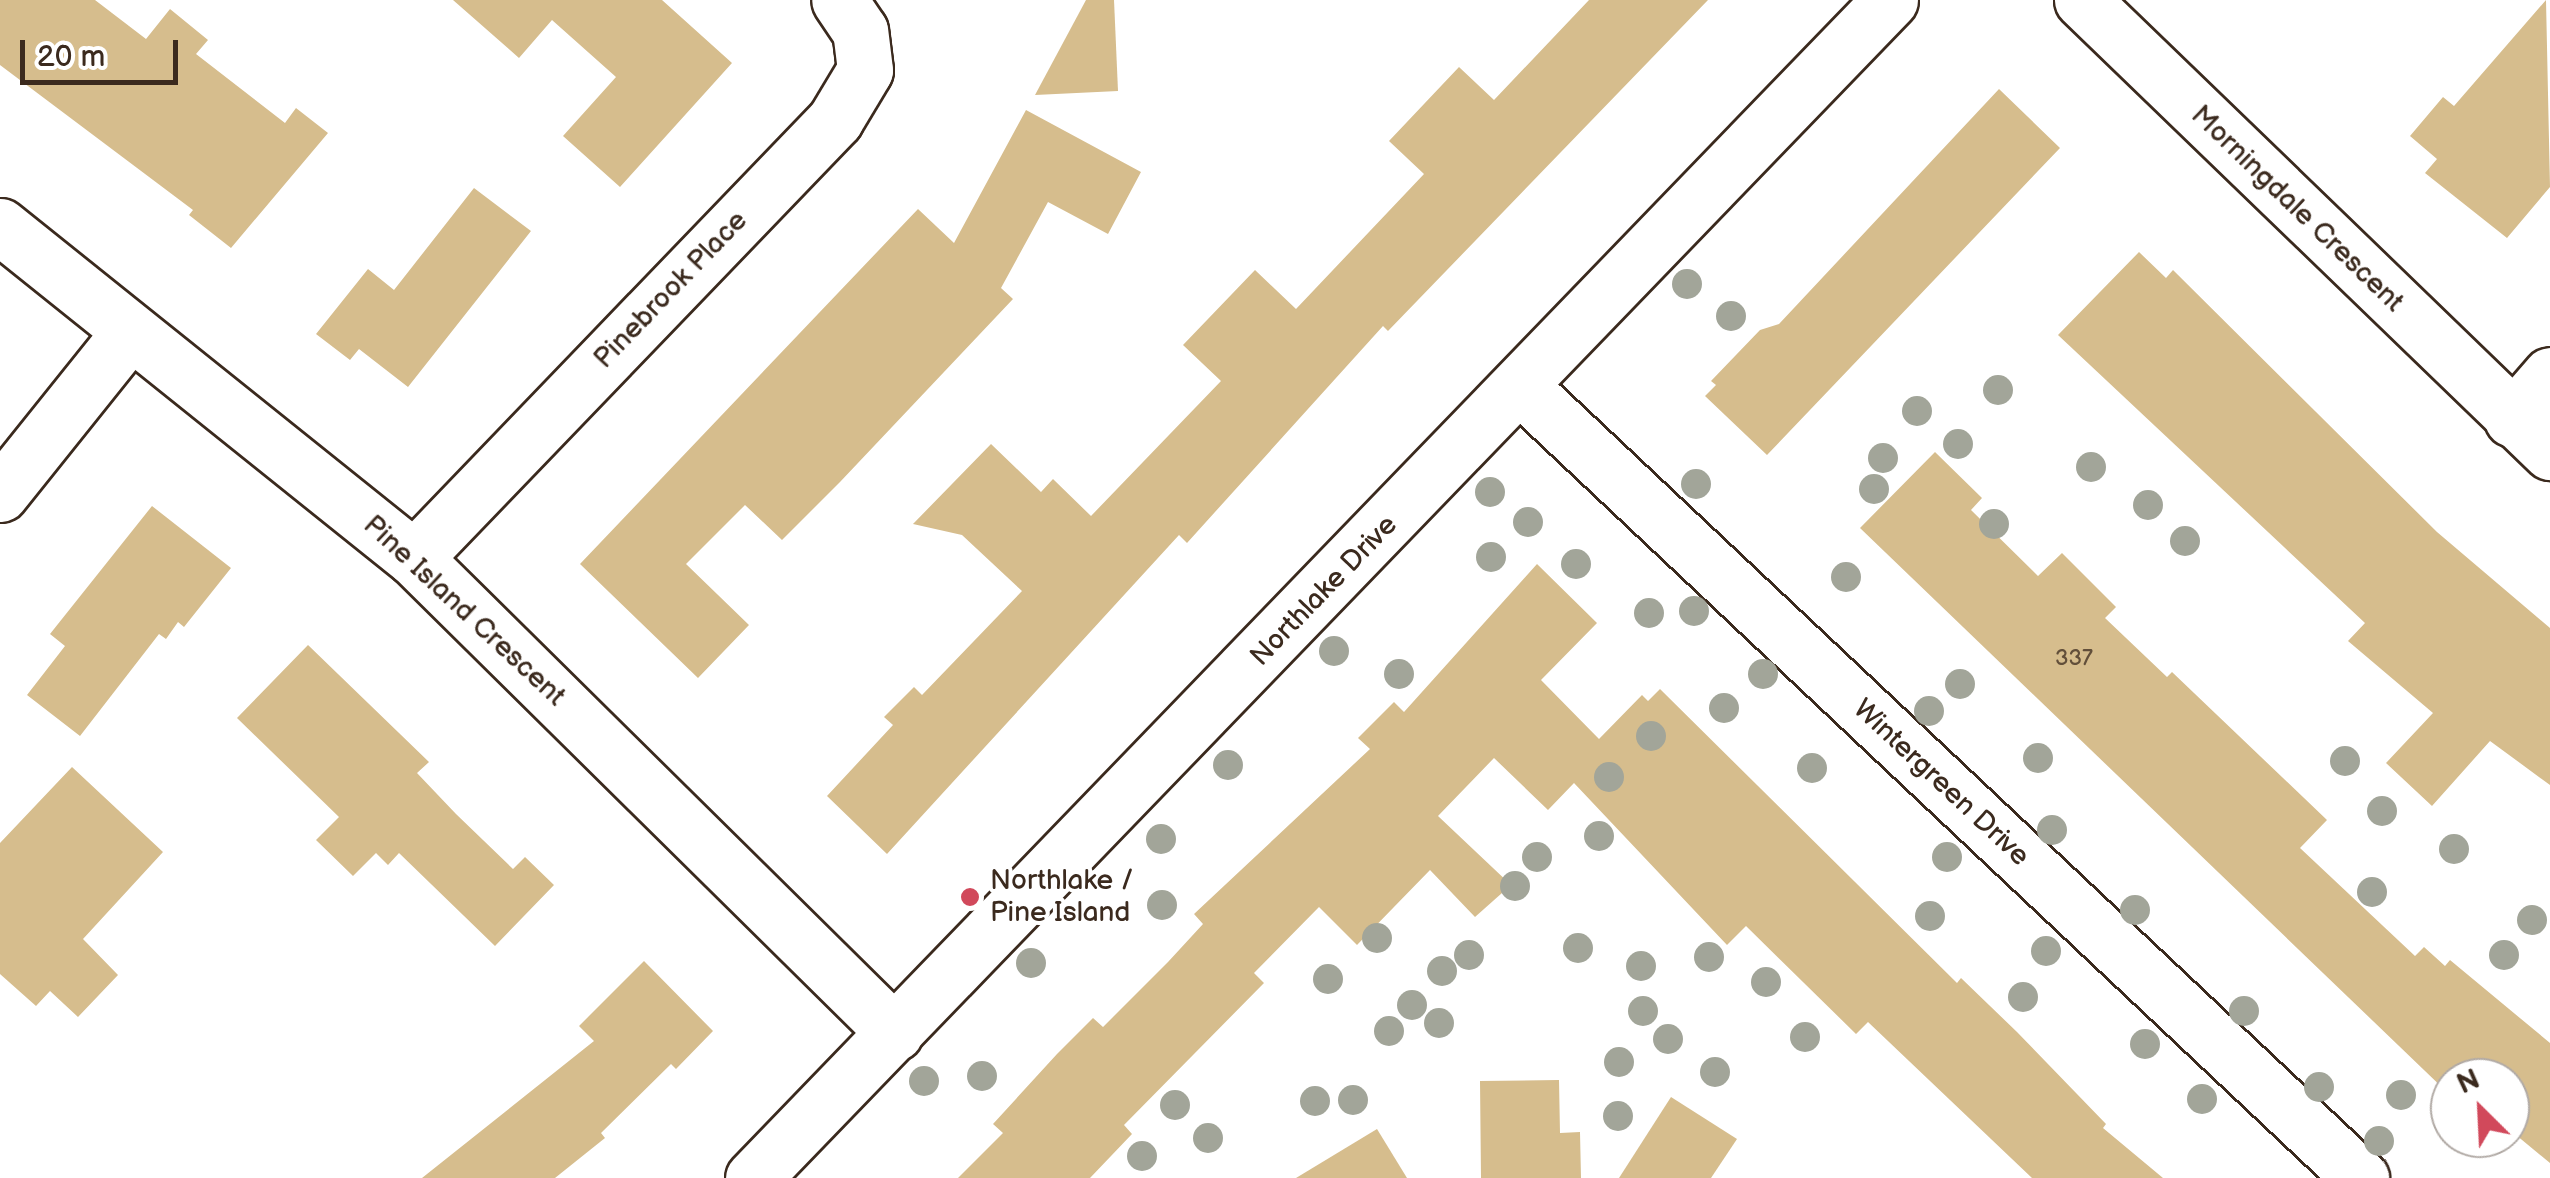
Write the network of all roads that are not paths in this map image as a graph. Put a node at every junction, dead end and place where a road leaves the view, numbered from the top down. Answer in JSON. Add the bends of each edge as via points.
{"nodes":[{"id":1,"x":839,"y":0,"type":"edge"},
{"id":2,"x":1890,"y":0,"type":"edge"},
{"id":3,"x":2082,"y":0,"type":"edge"},
{"id":4,"x":0,"y":226,"type":"edge"},
{"id":5,"x":130,"y":332,"type":"junction"},
{"id":6,"x":2550,"y":375,"type":"edge"},
{"id":7,"x":1521,"y":387,"type":"junction"},
{"id":8,"x":2531,"y":435,"type":"edge"},
{"id":9,"x":0,"y":494,"type":"edge"},
{"id":10,"x":414,"y":558,"type":"junction"},
{"id":11,"x":895,"y":1033,"type":"junction"},
{"id":12,"x":752,"y":1178,"type":"edge"},
{"id":13,"x":2362,"y":1178,"type":"edge"}],
"edges":[{"from":1,"to":10,"type":"street","name":"Pinebrook Place","via":[[860,30],[865,70],[835,120]]},
{"from":2,"to":7,"type":"street","name":"Northlake Drive"},
{"from":3,"to":8,"type":"street","name":"Morningdale Crescent"},
{"from":4,"to":5,"type":"street","name":"Pine Island Crescent"},
{"from":5,"to":9,"type":"street"},
{"from":5,"to":10,"type":"street","name":"Pine Island Crescent"},
{"from":6,"to":8,"type":"street","name":"Morningdale Crescent"},
{"from":7,"to":11,"type":"street","name":"Northlake Drive"},
{"from":7,"to":13,"type":"street","name":"Wintergreen Drive"},
{"from":10,"to":11,"type":"street","name":"Pine Island Crescent"},
{"from":11,"to":12,"type":"street","name":"Northlake Drive"}]}
